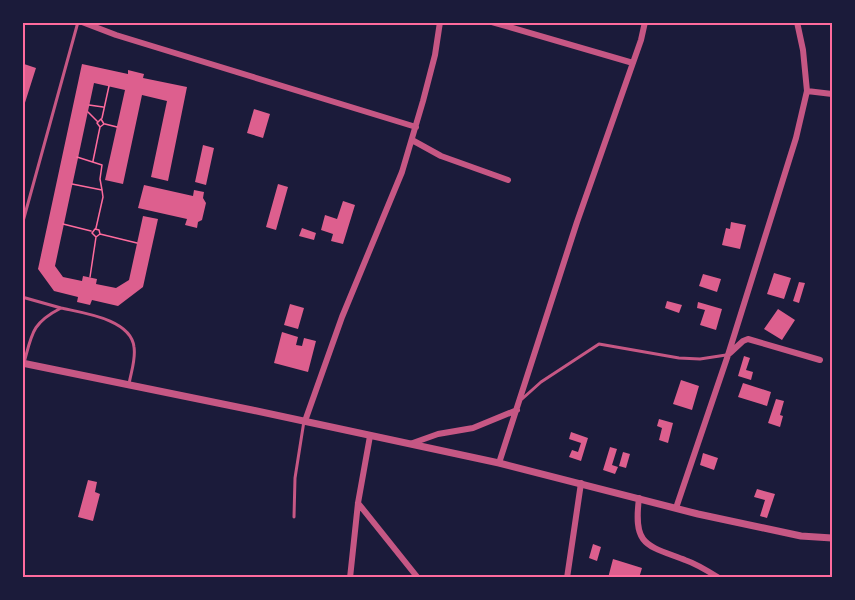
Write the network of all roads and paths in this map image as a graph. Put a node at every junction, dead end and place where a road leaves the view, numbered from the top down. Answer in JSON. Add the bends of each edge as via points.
{"nodes":[{"id":1,"x":80,"y":22,"type":"edge"},
{"id":2,"x":440,"y":22,"type":"edge"},
{"id":3,"x":492,"y":22,"type":"edge"},
{"id":4,"x":645,"y":22,"type":"edge"},
{"id":5,"x":797,"y":22,"type":"edge"},
{"id":6,"x":633,"y":63,"type":"junction"},
{"id":7,"x":109,"y":86,"type":"dead end"},
{"id":8,"x":807,"y":91,"type":"junction"},
{"id":9,"x":832,"y":94,"type":"edge"},
{"id":10,"x":89,"y":105,"type":"dead end"},
{"id":11,"x":104,"y":108,"type":"junction"},
{"id":12,"x":88,"y":112,"type":"dead end"},
{"id":13,"x":101,"y":119,"type":"junction"},
{"id":14,"x":97,"y":122,"type":"junction"},
{"id":15,"x":105,"y":124,"type":"junction"},
{"id":16,"x":100,"y":127,"type":"junction"},
{"id":17,"x":117,"y":127,"type":"dead end"},
{"id":18,"x":416,"y":127,"type":"junction"},
{"id":19,"x":412,"y":140,"type":"junction"},
{"id":20,"x":77,"y":157,"type":"dead end"},
{"id":21,"x":93,"y":162,"type":"junction"},
{"id":22,"x":508,"y":180,"type":"dead end"},
{"id":23,"x":72,"y":184,"type":"dead end"},
{"id":24,"x":102,"y":190,"type":"junction"},
{"id":25,"x":63,"y":224,"type":"dead end"},
{"id":26,"x":22,"y":225,"type":"edge"},
{"id":27,"x":96,"y":228,"type":"junction"},
{"id":28,"x":92,"y":232,"type":"junction"},
{"id":29,"x":100,"y":234,"type":"junction"},
{"id":30,"x":96,"y":237,"type":"junction"},
{"id":31,"x":137,"y":243,"type":"dead end"},
{"id":32,"x":90,"y":277,"type":"dead end"},
{"id":33,"x":22,"y":297,"type":"edge"},
{"id":34,"x":61,"y":308,"type":"junction"},
{"id":35,"x":728,"y":355,"type":"junction"},
{"id":36,"x":820,"y":360,"type":"dead end"},
{"id":37,"x":23,"y":363,"type":"edge"},
{"id":38,"x":129,"y":384,"type":"junction"},
{"id":39,"x":520,"y":400,"type":"junction"},
{"id":40,"x":517,"y":410,"type":"junction"},
{"id":41,"x":305,"y":421,"type":"junction"},
{"id":42,"x":370,"y":436,"type":"junction"},
{"id":43,"x":410,"y":444,"type":"junction"},
{"id":44,"x":499,"y":464,"type":"junction"},
{"id":45,"x":581,"y":483,"type":"junction"},
{"id":46,"x":639,"y":498,"type":"junction"},
{"id":47,"x":358,"y":503,"type":"junction"},
{"id":48,"x":675,"y":508,"type":"junction"},
{"id":49,"x":294,"y":517,"type":"dead end"},
{"id":50,"x":832,"y":538,"type":"edge"},
{"id":51,"x":350,"y":578,"type":"edge"},
{"id":52,"x":418,"y":578,"type":"edge"},
{"id":53,"x":567,"y":578,"type":"edge"},
{"id":54,"x":719,"y":578,"type":"edge"}],
"edges":[{"from":1,"to":18,"type":"street"},
{"from":1,"to":26,"type":"lane"},
{"from":2,"to":18,"type":"street"},
{"from":3,"to":6,"type":"street"},
{"from":4,"to":6,"type":"street"},
{"from":5,"to":8,"type":"street"},
{"from":6,"to":39,"type":"street"},
{"from":7,"to":11,"type":"path"},
{"from":8,"to":9,"type":"street"},
{"from":8,"to":35,"type":"street"},
{"from":10,"to":11,"type":"path"},
{"from":11,"to":13,"type":"path"},
{"from":12,"to":14,"type":"path"},
{"from":13,"to":14,"type":"path"},
{"from":13,"to":15,"type":"path"},
{"from":14,"to":16,"type":"path"},
{"from":15,"to":16,"type":"path"},
{"from":15,"to":17,"type":"path"},
{"from":16,"to":21,"type":"path"},
{"from":18,"to":19,"type":"street"},
{"from":19,"to":22,"type":"street","via":[[441,156]]},
{"from":19,"to":41,"type":"street"},
{"from":20,"to":21,"type":"path"},
{"from":21,"to":24,"type":"path","via":[[102,165]]},
{"from":23,"to":24,"type":"path"},
{"from":24,"to":27,"type":"path"},
{"from":25,"to":28,"type":"path"},
{"from":27,"to":28,"type":"path"},
{"from":27,"to":29,"type":"path"},
{"from":28,"to":30,"type":"path"},
{"from":29,"to":30,"type":"path"},
{"from":29,"to":31,"type":"path"},
{"from":30,"to":32,"type":"path"},
{"from":33,"to":34,"type":"lane"},
{"from":34,"to":37,"type":"lane","via":[[36,325]]},
{"from":34,"to":38,"type":"lane","via":[[102,318],[126,330],[135,350]]},
{"from":35,"to":36,"type":"street","via":[[748,339]]},
{"from":35,"to":39,"type":"lane","via":[[679,358],[599,344]]},
{"from":35,"to":48,"type":"street"},
{"from":37,"to":38,"type":"street"},
{"from":38,"to":41,"type":"street"},
{"from":39,"to":40,"type":"street"},
{"from":40,"to":43,"type":"street","via":[[473,428]]},
{"from":40,"to":44,"type":"street"},
{"from":41,"to":42,"type":"street"},
{"from":41,"to":49,"type":"lane"},
{"from":42,"to":43,"type":"street"},
{"from":42,"to":47,"type":"street"},
{"from":43,"to":44,"type":"street"},
{"from":44,"to":45,"type":"street"},
{"from":45,"to":46,"type":"street"},
{"from":45,"to":53,"type":"street"},
{"from":46,"to":48,"type":"street"},
{"from":46,"to":54,"type":"street","via":[[636,515],[643,540],[650,547],[689,561]]},
{"from":47,"to":51,"type":"street"},
{"from":47,"to":52,"type":"street"},
{"from":48,"to":50,"type":"street","via":[[801,536]]}]}
